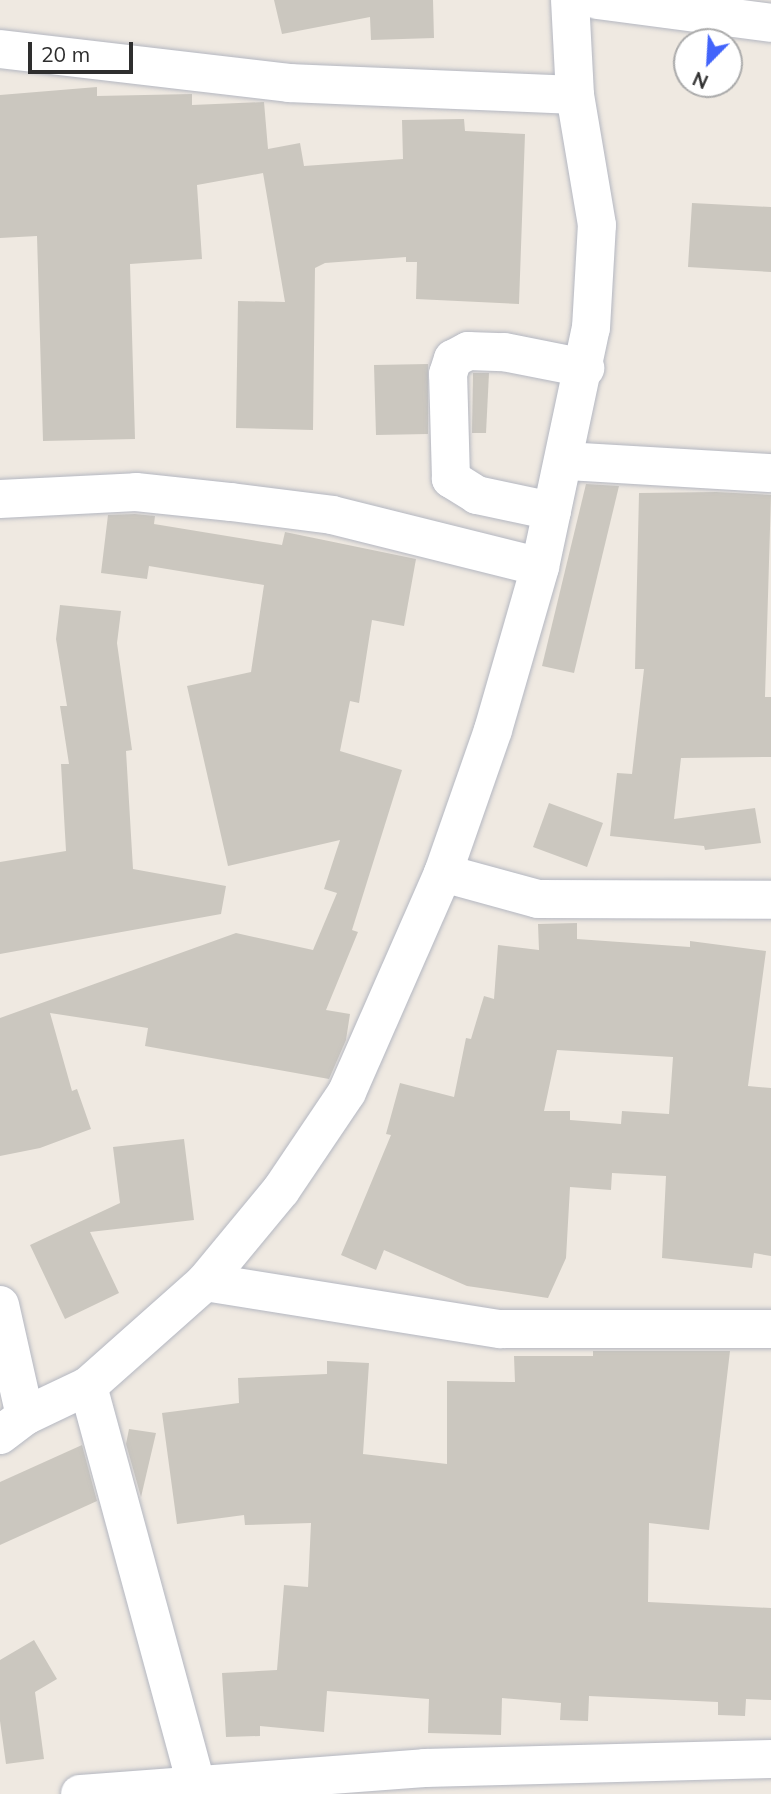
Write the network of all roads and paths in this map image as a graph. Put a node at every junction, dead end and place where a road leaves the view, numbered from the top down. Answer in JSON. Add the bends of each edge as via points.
{"nodes":[{"id":1,"x":570,"y":0,"type":"edge"},
{"id":2,"x":597,"y":0,"type":"edge"},
{"id":3,"x":771,"y":23,"type":"edge"},
{"id":4,"x":0,"y":49,"type":"edge"},
{"id":5,"x":575,"y":95,"type":"junction"},
{"id":6,"x":585,"y":368,"type":"junction"},
{"id":7,"x":566,"y":461,"type":"junction"},
{"id":8,"x":771,"y":474,"type":"edge"},
{"id":9,"x":0,"y":499,"type":"edge"},
{"id":10,"x":552,"y":511,"type":"junction"},
{"id":11,"x":540,"y":567,"type":"junction"},
{"id":12,"x":443,"y":873,"type":"junction"},
{"id":13,"x":771,"y":900,"type":"edge"},
{"id":14,"x":205,"y":1282,"type":"junction"},
{"id":15,"x":0,"y":1305,"type":"edge"},
{"id":16,"x":771,"y":1329,"type":"edge"},
{"id":17,"x":88,"y":1386,"type":"junction"},
{"id":18,"x":13,"y":1425,"type":"edge"},
{"id":19,"x":771,"y":1759,"type":"edge"},
{"id":20,"x":199,"y":1789,"type":"edge"},
{"id":21,"x":80,"y":1794,"type":"edge"}],
"edges":[{"from":1,"to":5,"type":"street"},
{"from":2,"to":3,"type":"street"},
{"from":4,"to":5,"type":"street","via":[[289,83]]},
{"from":5,"to":6,"type":"street","via":[[597,225]]},
{"from":6,"to":7,"type":"street"},
{"from":6,"to":10,"type":"street","via":[[504,352],[468,351],[453,359],[448,374],[450,479],[477,495]]},
{"from":7,"to":8,"type":"street"},
{"from":7,"to":10,"type":"street"},
{"from":9,"to":11,"type":"street","via":[[136,492],[231,502],[332,515]]},
{"from":10,"to":11,"type":"street"},
{"from":11,"to":12,"type":"street","via":[[493,730]]},
{"from":12,"to":13,"type":"street","via":[[538,899]]},
{"from":12,"to":14,"type":"street","via":[[347,1092],[281,1190]]},
{"from":14,"to":16,"type":"street","via":[[499,1329]]},
{"from":14,"to":17,"type":"street"},
{"from":15,"to":18,"type":"street"},
{"from":17,"to":18,"type":"street"},
{"from":17,"to":20,"type":"street"},
{"from":19,"to":20,"type":"street","via":[[425,1768]]},
{"from":20,"to":21,"type":"street"}]}
